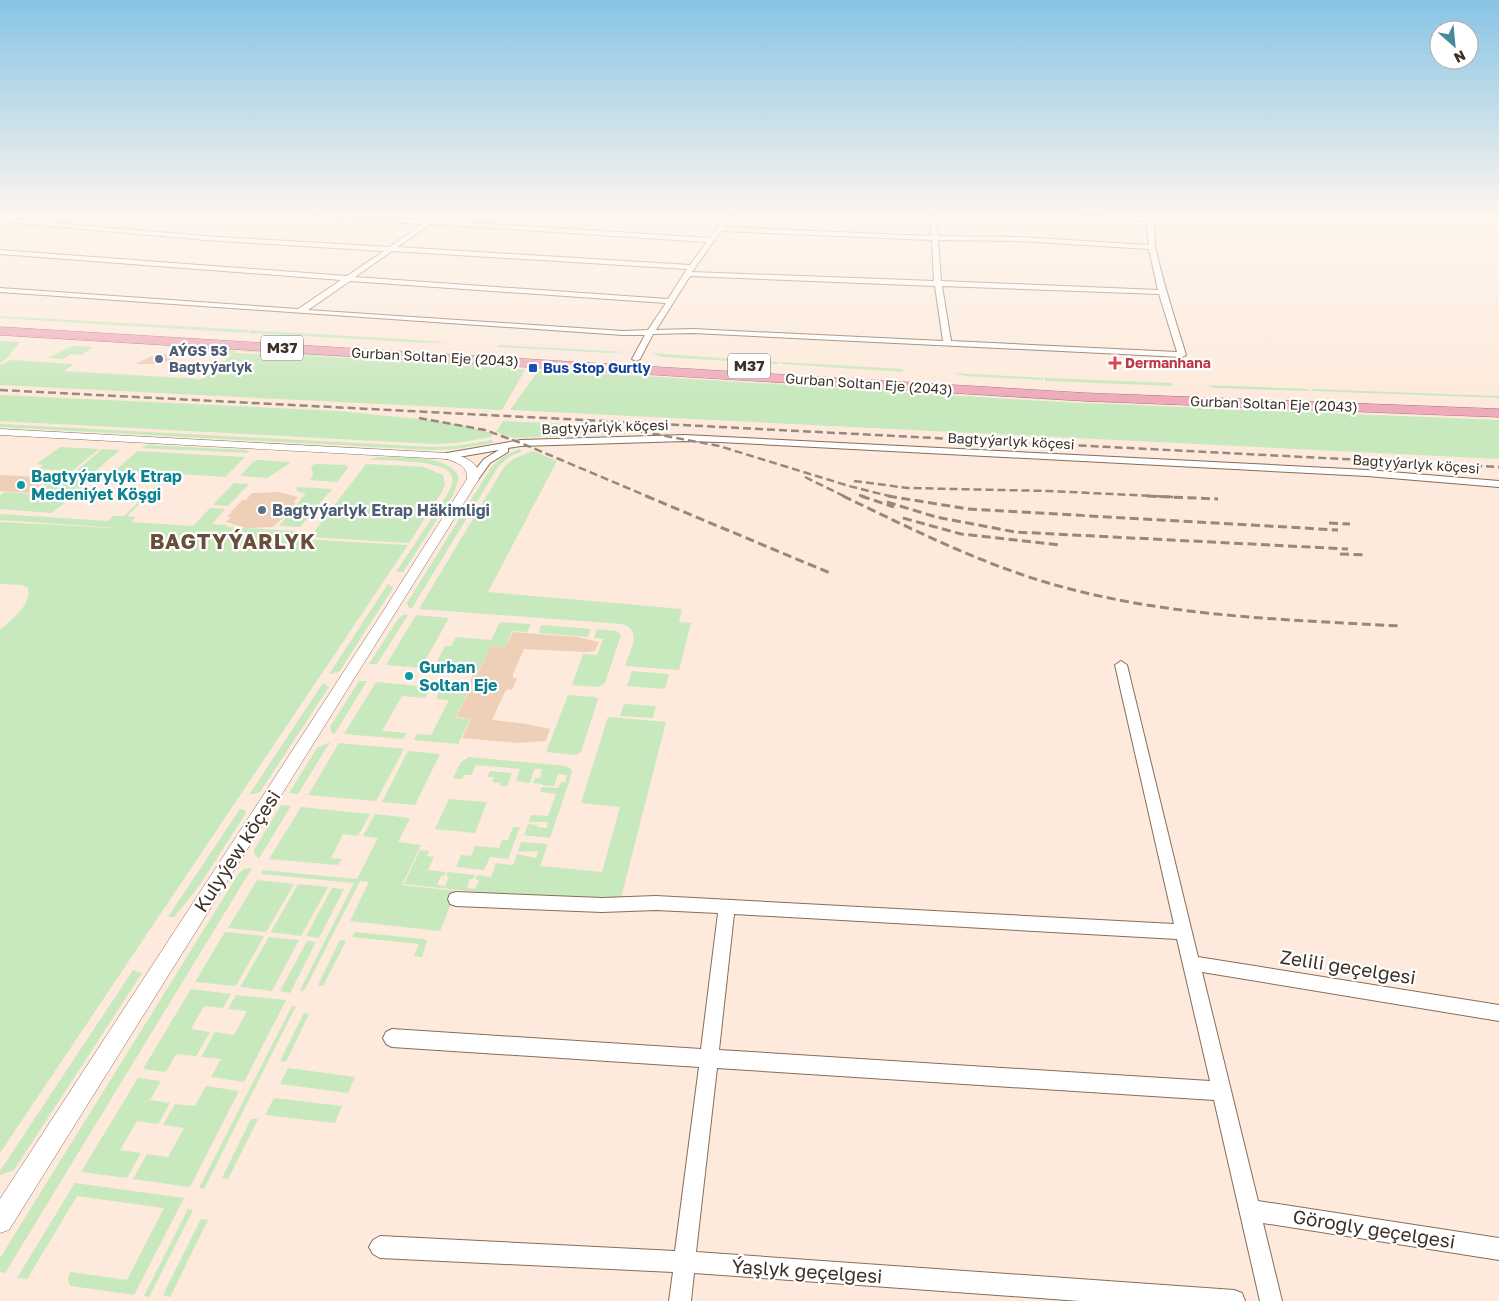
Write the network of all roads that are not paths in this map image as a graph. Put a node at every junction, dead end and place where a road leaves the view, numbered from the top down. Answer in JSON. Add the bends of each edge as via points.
{"nodes":[{"id":1,"x":329,"y":277,"type":"edge"},
{"id":2,"x":686,"y":277,"type":"edge"},
{"id":3,"x":818,"y":277,"type":"edge"},
{"id":4,"x":937,"y":277,"type":"edge"},
{"id":5,"x":1160,"y":277,"type":"edge"},
{"id":6,"x":348,"y":278,"type":"junction"},
{"id":7,"x":938,"y":283,"type":"junction"},
{"id":8,"x":0,"y":290,"type":"edge"},
{"id":9,"x":1162,"y":292,"type":"junction"},
{"id":10,"x":672,"y":301,"type":"junction"},
{"id":11,"x":301,"y":311,"type":"junction"},
{"id":12,"x":0,"y":322,"type":"edge"},
{"id":13,"x":0,"y":333,"type":"edge"},
{"id":14,"x":650,"y":333,"type":"junction"},
{"id":15,"x":125,"y":339,"type":"junction"},
{"id":16,"x":947,"y":343,"type":"junction"},
{"id":17,"x":636,"y":359,"type":"junction"},
{"id":18,"x":1499,"y":403,"type":"edge"},
{"id":19,"x":1446,"y":406,"type":"junction"},
{"id":20,"x":1499,"y":413,"type":"edge"},
{"id":21,"x":0,"y":432,"type":"edge"},
{"id":22,"x":521,"y":444,"type":"junction"},
{"id":23,"x":447,"y":456,"type":"junction"},
{"id":24,"x":473,"y":479,"type":"junction"},
{"id":25,"x":1499,"y":484,"type":"edge"},
{"id":26,"x":1121,"y":665,"type":"dead end"},
{"id":27,"x":456,"y":899,"type":"dead end"},
{"id":28,"x":727,"y":907,"type":"junction"},
{"id":29,"x":1183,"y":932,"type":"junction"},
{"id":30,"x":1191,"y":963,"type":"junction"},
{"id":31,"x":1499,"y":1013,"type":"edge"},
{"id":32,"x":392,"y":1038,"type":"dead end"},
{"id":33,"x":708,"y":1058,"type":"junction"},
{"id":34,"x":1221,"y":1091,"type":"junction"},
{"id":35,"x":1249,"y":1210,"type":"junction"},
{"id":36,"x":0,"y":1221,"type":"edge"},
{"id":37,"x":380,"y":1248,"type":"dead end"},
{"id":38,"x":1499,"y":1249,"type":"edge"},
{"id":39,"x":683,"y":1262,"type":"junction"},
{"id":40,"x":680,"y":1301,"type":"edge"},
{"id":41,"x":1234,"y":1301,"type":"edge"},
{"id":42,"x":1271,"y":1301,"type":"edge"}],
"edges":[{"from":1,"to":6,"type":"street"},
{"from":2,"to":10,"type":"street"},
{"from":3,"to":7,"type":"street"},
{"from":4,"to":7,"type":"street"},
{"from":5,"to":9,"type":"street"},
{"from":6,"to":10,"type":"street"},
{"from":6,"to":11,"type":"street"},
{"from":7,"to":9,"type":"street"},
{"from":7,"to":16,"type":"street"},
{"from":8,"to":11,"type":"street"},
{"from":9,"to":16,"type":"street","via":[[1182,354]]},
{"from":10,"to":14,"type":"street"},
{"from":11,"to":14,"type":"street"},
{"from":12,"to":17,"type":"highway","name":"Gurban Soltan Eje (2043)","number":"M37"},
{"from":13,"to":15,"type":"highway","name":"Gurban Soltan Eje (2043)","number":"M37"},
{"from":13,"to":15,"type":"highway","via":[[80,340]]},
{"from":14,"to":16,"type":"street","via":[[693,331]]},
{"from":14,"to":17,"type":"street"},
{"from":15,"to":19,"type":"highway","name":"Gurban Soltan Eje (2043)","number":"M37","via":[[1076,397]]},
{"from":17,"to":19,"type":"highway","name":"Gurban Soltan Eje (2043)","number":"M37"},
{"from":18,"to":19,"type":"highway","name":"Gurban Soltan Eje (2043)","number":"M37"},
{"from":19,"to":20,"type":"highway","name":"Gurban Soltan Eje (2043)","number":"M37"},
{"from":21,"to":23,"type":"street"},
{"from":22,"to":23,"type":"street"},
{"from":22,"to":24,"type":"street","via":[[487,461]]},
{"from":22,"to":25,"type":"street","name":"Bagtyýarlyk köçesi","via":[[685,438],[757,440],[1366,473]]},
{"from":23,"to":24,"type":"street","via":[[469,464],[474,473]]},
{"from":24,"to":36,"type":"street","name":"Kulyýew köçesi"},
{"from":26,"to":29,"type":"street"},
{"from":27,"to":28,"type":"street"},
{"from":28,"to":29,"type":"street"},
{"from":28,"to":33,"type":"street"},
{"from":29,"to":30,"type":"street"},
{"from":30,"to":31,"type":"street","name":"Zelili geçelgesi"},
{"from":30,"to":34,"type":"street"},
{"from":32,"to":33,"type":"street"},
{"from":33,"to":34,"type":"street"},
{"from":33,"to":39,"type":"street"},
{"from":34,"to":35,"type":"street"},
{"from":35,"to":38,"type":"street","name":"Görogly geçelgesi"},
{"from":35,"to":42,"type":"street"},
{"from":37,"to":39,"type":"street","name":"Ýaşlyk geçelgesi"},
{"from":39,"to":40,"type":"street"},
{"from":39,"to":41,"type":"street","name":"Ýaşlyk geçelgesi"}]}
